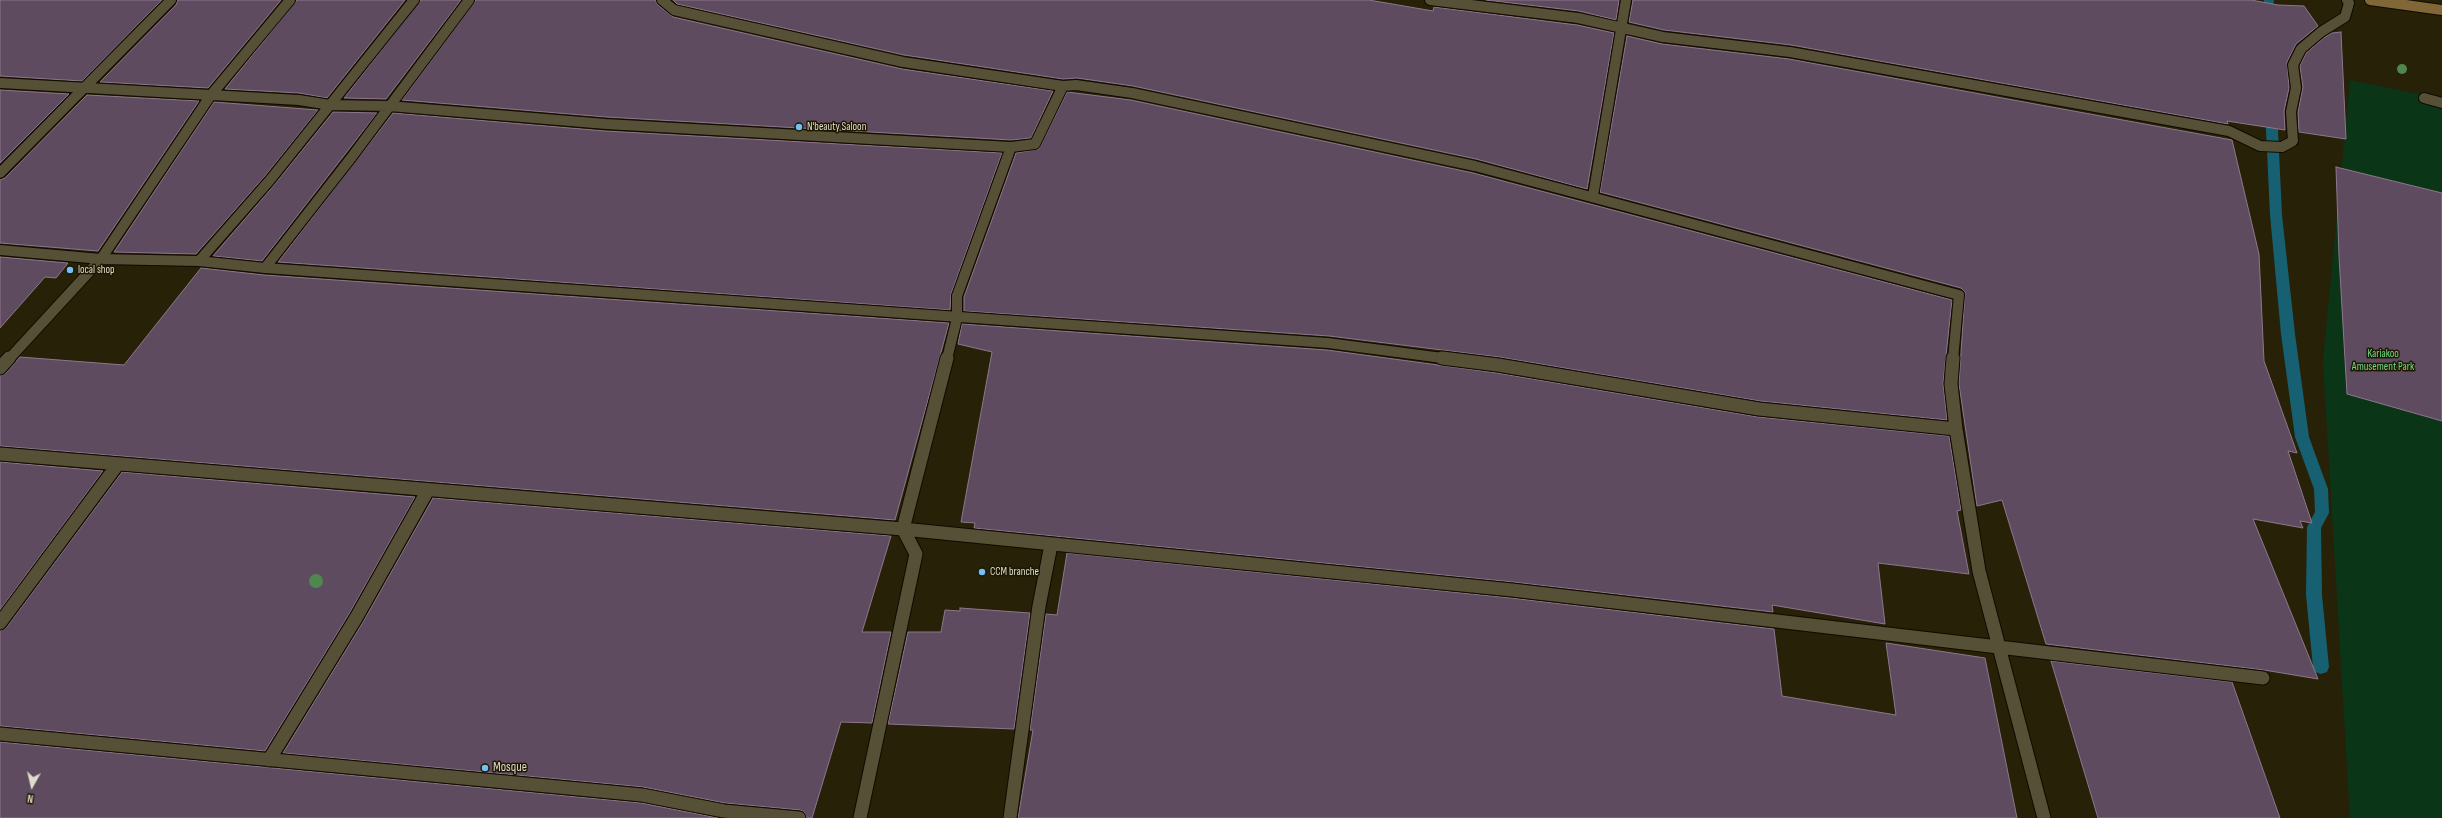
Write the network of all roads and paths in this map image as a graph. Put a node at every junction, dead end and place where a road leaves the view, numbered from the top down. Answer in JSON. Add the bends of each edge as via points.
{"nodes":[{"id":1,"x":171,"y":0,"type":"edge"},
{"id":2,"x":290,"y":0,"type":"edge"},
{"id":3,"x":414,"y":0,"type":"edge"},
{"id":4,"x":469,"y":0,"type":"edge"},
{"id":5,"x":662,"y":0,"type":"edge"},
{"id":6,"x":1430,"y":0,"type":"edge"},
{"id":7,"x":1626,"y":0,"type":"edge"},
{"id":8,"x":2348,"y":0,"type":"edge"},
{"id":9,"x":2370,"y":0,"type":"edge"},
{"id":10,"x":2442,"y":10,"type":"edge"},
{"id":11,"x":1620,"y":28,"type":"junction"},
{"id":12,"x":0,"y":83,"type":"edge"},
{"id":13,"x":1063,"y":86,"type":"junction"},
{"id":14,"x":83,"y":88,"type":"junction"},
{"id":15,"x":211,"y":95,"type":"junction"},
{"id":16,"x":2424,"y":98,"type":"dead end"},
{"id":17,"x":2442,"y":103,"type":"edge"},
{"id":18,"x":330,"y":105,"type":"junction"},
{"id":19,"x":389,"y":106,"type":"junction"},
{"id":20,"x":1010,"y":147,"type":"junction"},
{"id":21,"x":0,"y":173,"type":"edge"},
{"id":22,"x":1593,"y":196,"type":"junction"},
{"id":23,"x":0,"y":250,"type":"edge"},
{"id":24,"x":102,"y":259,"type":"junction"},
{"id":25,"x":199,"y":261,"type":"junction"},
{"id":26,"x":265,"y":268,"type":"junction"},
{"id":27,"x":958,"y":318,"type":"junction"},
{"id":28,"x":0,"y":368,"type":"edge"},
{"id":29,"x":1956,"y":429,"type":"junction"},
{"id":30,"x":0,"y":454,"type":"edge"},
{"id":31,"x":118,"y":464,"type":"junction"},
{"id":32,"x":428,"y":490,"type":"junction"},
{"id":33,"x":903,"y":529,"type":"junction"},
{"id":34,"x":1051,"y":545,"type":"junction"},
{"id":35,"x":0,"y":622,"type":"edge"},
{"id":36,"x":1999,"y":647,"type":"junction"},
{"id":37,"x":2263,"y":678,"type":"dead end"},
{"id":38,"x":0,"y":734,"type":"edge"},
{"id":39,"x":269,"y":760,"type":"junction"},
{"id":40,"x":799,"y":818,"type":"edge"},
{"id":41,"x":860,"y":818,"type":"edge"},
{"id":42,"x":1010,"y":818,"type":"edge"},
{"id":43,"x":2044,"y":818,"type":"edge"}],
"edges":[{"from":1,"to":14,"type":"street"},
{"from":2,"to":15,"type":"street"},
{"from":3,"to":18,"type":"street"},
{"from":4,"to":19,"type":"street"},
{"from":5,"to":13,"type":"street","via":[[674,10],[903,62]]},
{"from":6,"to":11,"type":"street","via":[[1578,18]]},
{"from":7,"to":11,"type":"street"},
{"from":8,"to":11,"type":"street","via":[[2345,17],[2301,49],[2293,65],[2296,88],[2291,112],[2293,141],[2282,147],[2260,146],[2229,131],[2208,127],[1790,52],[1663,37]]},
{"from":9,"to":10,"type":"street"},
{"from":11,"to":22,"type":"street","via":[[1611,100]]},
{"from":12,"to":14,"type":"street"},
{"from":13,"to":20,"type":"street","via":[[1035,144]]},
{"from":13,"to":22,"type":"street","via":[[1076,85],[1148,97],[1475,166]]},
{"from":14,"to":15,"type":"street"},
{"from":14,"to":21,"type":"street"},
{"from":15,"to":18,"type":"street","via":[[299,100]]},
{"from":15,"to":24,"type":"street"},
{"from":16,"to":17,"type":"street"},
{"from":18,"to":19,"type":"street"},
{"from":18,"to":25,"type":"street","via":[[270,180]]},
{"from":19,"to":20,"type":"street","via":[[606,124]]},
{"from":19,"to":26,"type":"street"},
{"from":20,"to":27,"type":"street","via":[[957,296]]},
{"from":22,"to":29,"type":"street","via":[[1959,295],[1951,384]]},
{"from":23,"to":24,"type":"street"},
{"from":24,"to":25,"type":"street"},
{"from":24,"to":28,"type":"street"},
{"from":25,"to":26,"type":"street"},
{"from":26,"to":27,"type":"street"},
{"from":27,"to":29,"type":"street","via":[[1328,344],[1498,365],[1759,408]]},
{"from":27,"to":33,"type":"street"},
{"from":29,"to":36,"type":"street","via":[[1980,571]]},
{"from":30,"to":31,"type":"street"},
{"from":31,"to":32,"type":"street"},
{"from":31,"to":35,"type":"street"},
{"from":32,"to":33,"type":"street"},
{"from":32,"to":39,"type":"street","via":[[356,618]]},
{"from":33,"to":34,"type":"street"},
{"from":33,"to":41,"type":"street","via":[[916,554]]},
{"from":34,"to":36,"type":"street","via":[[1512,590]]},
{"from":34,"to":42,"type":"street","via":[[1039,606]]},
{"from":36,"to":37,"type":"street"},
{"from":36,"to":43,"type":"street"},
{"from":38,"to":39,"type":"street"},
{"from":39,"to":40,"type":"street","via":[[642,795],[724,811]]}]}
